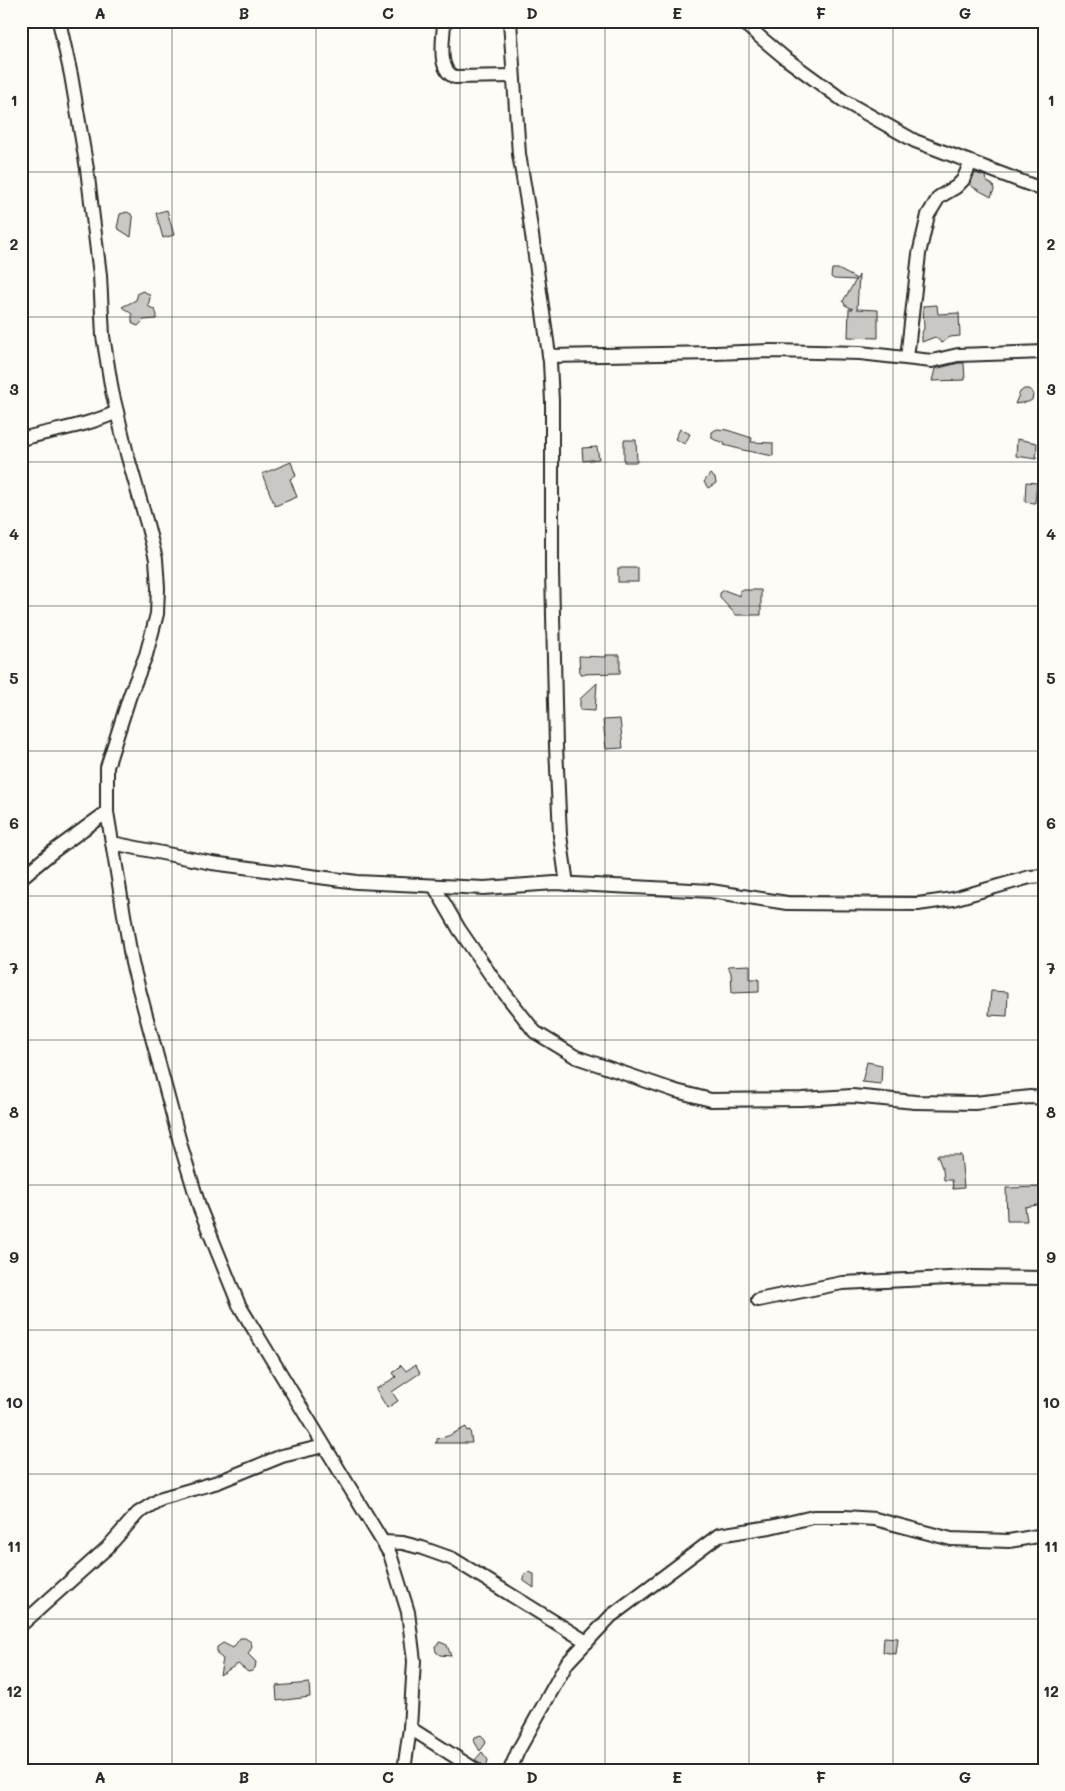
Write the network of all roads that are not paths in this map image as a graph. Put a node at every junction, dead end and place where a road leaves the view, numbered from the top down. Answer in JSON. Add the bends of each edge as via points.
{"nodes":[{"id":1,"x":59,"y":21,"type":"edge"},
{"id":2,"x":444,"y":21,"type":"edge"},
{"id":3,"x":510,"y":21,"type":"edge"},
{"id":4,"x":741,"y":21,"type":"edge"},
{"id":5,"x":513,"y":76,"type":"junction"},
{"id":6,"x":970,"y":162,"type":"junction"},
{"id":7,"x":1044,"y":190,"type":"edge"},
{"id":8,"x":1044,"y":352,"type":"edge"},
{"id":9,"x":549,"y":356,"type":"junction"},
{"id":10,"x":907,"y":358,"type":"junction"},
{"id":11,"x":117,"y":412,"type":"junction"},
{"id":12,"x":21,"y":438,"type":"edge"},
{"id":13,"x":106,"y":812,"type":"junction"},
{"id":14,"x":112,"y":843,"type":"junction"},
{"id":15,"x":1044,"y":876,"type":"edge"},
{"id":16,"x":21,"y":878,"type":"edge"},
{"id":17,"x":567,"y":884,"type":"junction"},
{"id":18,"x":434,"y":886,"type":"junction"},
{"id":19,"x":1044,"y":1098,"type":"edge"},
{"id":20,"x":1044,"y":1278,"type":"edge"},
{"id":21,"x":758,"y":1300,"type":"dead end"},
{"id":22,"x":324,"y":1446,"type":"junction"},
{"id":23,"x":1044,"y":1535,"type":"edge"},
{"id":24,"x":383,"y":1542,"type":"junction"},
{"id":25,"x":21,"y":1625,"type":"edge"},
{"id":26,"x":587,"y":1642,"type":"junction"},
{"id":27,"x":410,"y":1728,"type":"junction"},
{"id":28,"x":404,"y":1770,"type":"edge"},
{"id":29,"x":476,"y":1770,"type":"edge"},
{"id":30,"x":510,"y":1770,"type":"edge"}],
"edges":[{"from":1,"to":11,"type":"street","via":[[87,172],[104,336]]},
{"from":2,"to":5,"type":"street","via":[[444,65],[450,75]]},
{"from":3,"to":5,"type":"street"},
{"from":4,"to":6,"type":"street","via":[[844,101],[915,141]]},
{"from":5,"to":9,"type":"street","via":[[519,154]]},
{"from":6,"to":7,"type":"street"},
{"from":6,"to":10,"type":"street","via":[[963,180],[939,197],[928,215],[919,254]]},
{"from":8,"to":10,"type":"street","via":[[958,355],[932,361]]},
{"from":9,"to":10,"type":"street","via":[[771,351],[860,353]]},
{"from":9,"to":17,"type":"street","via":[[555,728],[560,835]]},
{"from":11,"to":12,"type":"street","via":[[80,425]]},
{"from":11,"to":13,"type":"street","via":[[148,524],[156,559],[158,588],[157,614],[146,655],[106,767]]},
{"from":13,"to":14,"type":"street"},
{"from":13,"to":16,"type":"street"},
{"from":14,"to":18,"type":"street","via":[[212,863],[357,882]]},
{"from":14,"to":22,"type":"street","via":[[132,963],[200,1209],[239,1305]]},
{"from":15,"to":17,"type":"street","via":[[918,904],[787,903],[711,891]]},
{"from":17,"to":18,"type":"street","via":[[484,888]]},
{"from":18,"to":19,"type":"street","via":[[492,977],[535,1032],[576,1057],[711,1100],[852,1096],[975,1103]]},
{"from":20,"to":21,"type":"street","via":[[970,1277],[842,1283]]},
{"from":22,"to":24,"type":"street"},
{"from":22,"to":25,"type":"street","via":[[282,1456],[218,1482],[162,1498],[138,1513],[107,1548]]},
{"from":23,"to":26,"type":"street","via":[[1009,1541],[951,1539],[875,1519],[845,1517],[813,1517],[770,1528],[719,1535],[611,1616]]},
{"from":24,"to":26,"type":"street","via":[[404,1543],[453,1559]]},
{"from":24,"to":27,"type":"street","via":[[390,1554],[408,1612],[414,1661]]},
{"from":26,"to":30,"type":"street","via":[[567,1663]]},
{"from":27,"to":28,"type":"street"},
{"from":27,"to":29,"type":"street"}]}
